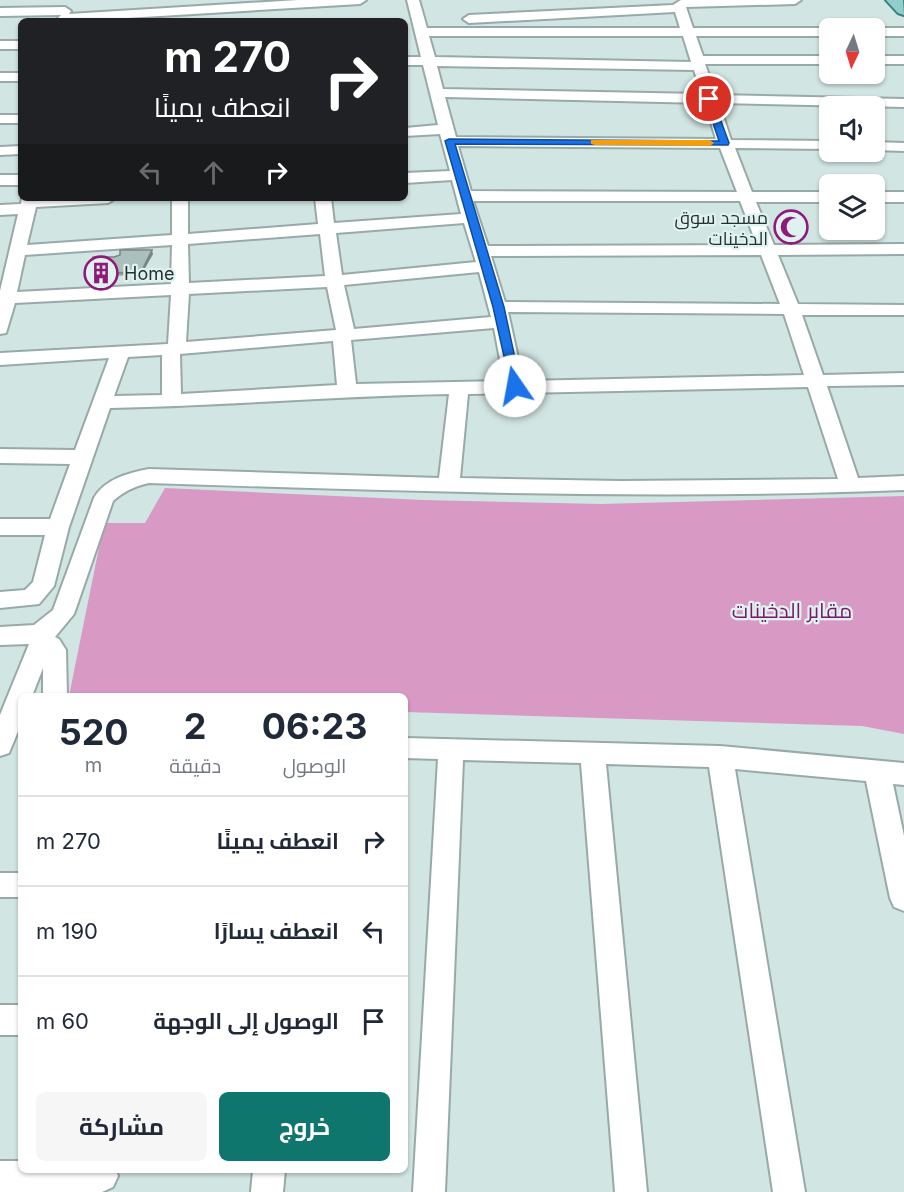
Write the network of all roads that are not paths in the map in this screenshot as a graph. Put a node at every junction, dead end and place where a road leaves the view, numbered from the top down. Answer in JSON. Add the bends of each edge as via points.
{"nodes":[{"id":1,"x":360,"y":0,"type":"edge"},
{"id":2,"x":413,"y":0,"type":"edge"},
{"id":3,"x":532,"y":0,"type":"edge"},
{"id":4,"x":795,"y":0,"type":"edge"},
{"id":5,"x":894,"y":0,"type":"edge"},
{"id":6,"x":766,"y":1,"type":"edge"},
{"id":7,"x":300,"y":2,"type":"edge"},
{"id":8,"x":657,"y":4,"type":"edge"},
{"id":9,"x":680,"y":8,"type":"junction"},
{"id":10,"x":185,"y":10,"type":"edge"},
{"id":11,"x":904,"y":10,"type":"edge"},
{"id":12,"x":0,"y":12,"type":"edge"},
{"id":13,"x":65,"y":13,"type":"edge"},
{"id":14,"x":515,"y":15,"type":"junction"},
{"id":15,"x":540,"y":16,"type":"junction"},
{"id":16,"x":302,"y":18,"type":"edge"},
{"id":17,"x":415,"y":26,"type":"edge"},
{"id":18,"x":518,"y":32,"type":"junction"},
{"id":19,"x":687,"y":32,"type":"junction"},
{"id":20,"x":819,"y":32,"type":"edge"},
{"id":21,"x":885,"y":32,"type":"edge"},
{"id":22,"x":904,"y":32,"type":"edge"},
{"id":23,"x":0,"y":45,"type":"edge"},
{"id":24,"x":18,"y":45,"type":"edge"},
{"id":25,"x":427,"y":60,"type":"junction"},
{"id":26,"x":819,"y":60,"type":"edge"},
{"id":27,"x":885,"y":60,"type":"edge"},
{"id":28,"x":904,"y":60,"type":"edge"},
{"id":29,"x":408,"y":61,"type":"edge"},
{"id":30,"x":697,"y":63,"type":"junction"},
{"id":31,"x":0,"y":77,"type":"edge"},
{"id":32,"x":18,"y":77,"type":"edge"},
{"id":33,"x":436,"y":93,"type":"junction"},
{"id":34,"x":709,"y":99,"type":"junction"},
{"id":35,"x":904,"y":102,"type":"edge"},
{"id":36,"x":0,"y":119,"type":"edge"},
{"id":37,"x":18,"y":119,"type":"edge"},
{"id":38,"x":408,"y":132,"type":"edge"},
{"id":39,"x":448,"y":135,"type":"junction"},
{"id":40,"x":725,"y":143,"type":"junction"},
{"id":41,"x":819,"y":146,"type":"edge"},
{"id":42,"x":885,"y":146,"type":"edge"},
{"id":43,"x":904,"y":147,"type":"edge"},
{"id":44,"x":18,"y":150,"type":"edge"},
{"id":45,"x":0,"y":151,"type":"edge"},
{"id":46,"x":458,"y":175,"type":"junction"},
{"id":47,"x":408,"y":178,"type":"edge"},
{"id":48,"x":0,"y":180,"type":"edge"},
{"id":49,"x":18,"y":180,"type":"edge"},
{"id":50,"x":464,"y":196,"type":"junction"},
{"id":51,"x":746,"y":197,"type":"junction"},
{"id":52,"x":819,"y":197,"type":"edge"},
{"id":53,"x":885,"y":197,"type":"edge"},
{"id":54,"x":904,"y":197,"type":"edge"},
{"id":55,"x":68,"y":201,"type":"edge"},
{"id":56,"x":180,"y":201,"type":"edge"},
{"id":57,"x":323,"y":201,"type":"edge"},
{"id":58,"x":29,"y":204,"type":"edge"},
{"id":59,"x":0,"y":210,"type":"edge"},
{"id":60,"x":471,"y":218,"type":"junction"},
{"id":61,"x":326,"y":229,"type":"junction"},
{"id":62,"x":180,"y":240,"type":"junction"},
{"id":63,"x":0,"y":242,"type":"edge"},
{"id":64,"x":19,"y":246,"type":"junction"},
{"id":65,"x":904,"y":249,"type":"edge"},
{"id":66,"x":766,"y":251,"type":"junction"},
{"id":67,"x":485,"y":258,"type":"junction"},
{"id":68,"x":6,"y":277,"type":"edge"},
{"id":69,"x":334,"y":281,"type":"junction"},
{"id":70,"x":180,"y":290,"type":"junction"},
{"id":71,"x":791,"y":309,"type":"junction"},
{"id":72,"x":904,"y":310,"type":"edge"},
{"id":73,"x":3,"y":314,"type":"edge"},
{"id":74,"x":500,"y":314,"type":"junction"},
{"id":75,"x":344,"y":334,"type":"junction"},
{"id":76,"x":174,"y":348,"type":"junction"},
{"id":77,"x":121,"y":352,"type":"junction"},
{"id":78,"x":0,"y":359,"type":"edge"},
{"id":79,"x":815,"y":379,"type":"junction"},
{"id":80,"x":904,"y":379,"type":"edge"},
{"id":81,"x":515,"y":386,"type":"junction"},
{"id":82,"x":459,"y":388,"type":"junction"},
{"id":83,"x":347,"y":390,"type":"junction"},
{"id":84,"x":172,"y":401,"type":"junction"},
{"id":85,"x":104,"y":402,"type":"junction"},
{"id":86,"x":0,"y":456,"type":"edge"},
{"id":87,"x":82,"y":457,"type":"junction"},
{"id":88,"x":904,"y":483,"type":"edge"},
{"id":89,"x":448,"y":484,"type":"junction"},
{"id":90,"x":851,"y":486,"type":"junction"},
{"id":91,"x":0,"y":527,"type":"edge"},
{"id":92,"x":58,"y":527,"type":"junction"},
{"id":93,"x":0,"y":600,"type":"edge"},
{"id":94,"x":0,"y":636,"type":"edge"},
{"id":95,"x":43,"y":637,"type":"junction"},
{"id":96,"x":24,"y":693,"type":"edge"},
{"id":97,"x":55,"y":693,"type":"edge"},
{"id":98,"x":18,"y":710,"type":"edge"},
{"id":99,"x":9,"y":736,"type":"edge"},
{"id":100,"x":408,"y":748,"type":"edge"},
{"id":101,"x":451,"y":750,"type":"junction"},
{"id":102,"x":593,"y":755,"type":"junction"},
{"id":103,"x":720,"y":757,"type":"junction"},
{"id":104,"x":877,"y":771,"type":"junction"},
{"id":105,"x":904,"y":774,"type":"edge"},
{"id":106,"x":0,"y":885,"type":"edge"},
{"id":107,"x":18,"y":885,"type":"edge"},
{"id":108,"x":904,"y":898,"type":"edge"},
{"id":109,"x":0,"y":1020,"type":"edge"},
{"id":110,"x":18,"y":1020,"type":"edge"},
{"id":111,"x":269,"y":1173,"type":"edge"},
{"id":112,"x":0,"y":1177,"type":"edge"},
{"id":113,"x":101,"y":1179,"type":"edge"},
{"id":114,"x":267,"y":1192,"type":"edge"},
{"id":115,"x":429,"y":1192,"type":"edge"},
{"id":116,"x":631,"y":1192,"type":"edge"},
{"id":117,"x":789,"y":1192,"type":"edge"}],
"edges":[{"from":1,"to":7,"type":"street"},
{"from":2,"to":17,"type":"street"},
{"from":3,"to":15,"type":"street"},
{"from":4,"to":6,"type":"street"},
{"from":5,"to":11,"type":"main road"},
{"from":6,"to":9,"type":"street","via":[[684,3]]},
{"from":7,"to":10,"type":"street"},
{"from":7,"to":16,"type":"street"},
{"from":8,"to":9,"type":"street"},
{"from":8,"to":15,"type":"street"},
{"from":9,"to":19,"type":"street"},
{"from":10,"to":13,"type":"street"},
{"from":12,"to":13,"type":"street"},
{"from":14,"to":15,"type":"street"},
{"from":14,"to":17,"type":"street"},
{"from":14,"to":18,"type":"street"},
{"from":17,"to":18,"type":"street"},
{"from":17,"to":25,"type":"street"},
{"from":18,"to":19,"type":"street"},
{"from":19,"to":20,"type":"street"},
{"from":19,"to":30,"type":"street"},
{"from":21,"to":22,"type":"street"},
{"from":23,"to":24,"type":"street"},
{"from":25,"to":29,"type":"street"},
{"from":25,"to":30,"type":"street"},
{"from":25,"to":33,"type":"street"},
{"from":26,"to":30,"type":"street"},
{"from":27,"to":28,"type":"street"},
{"from":30,"to":34,"type":"street"},
{"from":31,"to":32,"type":"street"},
{"from":33,"to":34,"type":"street"},
{"from":33,"to":39,"type":"street"},
{"from":34,"to":35,"type":"street"},
{"from":34,"to":40,"type":"street"},
{"from":36,"to":37,"type":"street"},
{"from":38,"to":39,"type":"street"},
{"from":39,"to":40,"type":"street"},
{"from":39,"to":46,"type":"street"},
{"from":40,"to":41,"type":"street"},
{"from":40,"to":51,"type":"street"},
{"from":42,"to":43,"type":"street"},
{"from":44,"to":45,"type":"street"},
{"from":46,"to":47,"type":"street"},
{"from":46,"to":50,"type":"street"},
{"from":48,"to":49,"type":"street"},
{"from":50,"to":51,"type":"street"},
{"from":50,"to":60,"type":"street"},
{"from":51,"to":52,"type":"street"},
{"from":51,"to":66,"type":"street"},
{"from":53,"to":54,"type":"street"},
{"from":55,"to":58,"type":"street"},
{"from":56,"to":62,"type":"street"},
{"from":57,"to":61,"type":"street"},
{"from":58,"to":59,"type":"street"},
{"from":58,"to":64,"type":"street"},
{"from":60,"to":61,"type":"street"},
{"from":60,"to":67,"type":"street"},
{"from":61,"to":62,"type":"street"},
{"from":61,"to":69,"type":"street"},
{"from":62,"to":64,"type":"street"},
{"from":62,"to":70,"type":"street"},
{"from":63,"to":64,"type":"street"},
{"from":64,"to":68,"type":"street"},
{"from":65,"to":66,"type":"street"},
{"from":66,"to":67,"type":"street"},
{"from":66,"to":71,"type":"street"},
{"from":67,"to":69,"type":"street"},
{"from":67,"to":74,"type":"street"},
{"from":68,"to":73,"type":"street"},
{"from":69,"to":70,"type":"street"},
{"from":69,"to":75,"type":"street"},
{"from":70,"to":73,"type":"street"},
{"from":70,"to":76,"type":"street"},
{"from":71,"to":72,"type":"street"},
{"from":71,"to":74,"type":"street"},
{"from":71,"to":79,"type":"street"},
{"from":74,"to":75,"type":"street"},
{"from":74,"to":81,"type":"street"},
{"from":75,"to":76,"type":"street"},
{"from":75,"to":83,"type":"street"},
{"from":76,"to":77,"type":"street"},
{"from":76,"to":84,"type":"street"},
{"from":77,"to":78,"type":"street"},
{"from":77,"to":85,"type":"street"},
{"from":79,"to":80,"type":"street"},
{"from":79,"to":81,"type":"street"},
{"from":79,"to":90,"type":"street"},
{"from":81,"to":82,"type":"street"},
{"from":82,"to":83,"type":"street"},
{"from":82,"to":89,"type":"street"},
{"from":83,"to":84,"type":"street"},
{"from":84,"to":85,"type":"street"},
{"from":85,"to":87,"type":"street"},
{"from":86,"to":87,"type":"street"},
{"from":87,"to":92,"type":"street"},
{"from":88,"to":90,"type":"street"},
{"from":89,"to":90,"type":"street"},
{"from":89,"to":95,"type":"street","via":[[150,476],[128,481],[104,498],[63,614]]},
{"from":91,"to":92,"type":"street"},
{"from":92,"to":93,"type":"street","via":[[39,592],[31,598]]},
{"from":94,"to":95,"type":"street"},
{"from":95,"to":96,"type":"street"},
{"from":95,"to":97,"type":"street","via":[[54,650]]},
{"from":98,"to":99,"type":"street"},
{"from":100,"to":101,"type":"street"},
{"from":101,"to":102,"type":"street"},
{"from":101,"to":115,"type":"street"},
{"from":102,"to":103,"type":"street"},
{"from":102,"to":116,"type":"street"},
{"from":103,"to":104,"type":"street"},
{"from":103,"to":117,"type":"street"},
{"from":104,"to":105,"type":"street"},
{"from":104,"to":108,"type":"street"},
{"from":106,"to":107,"type":"street"},
{"from":109,"to":110,"type":"street"},
{"from":111,"to":114,"type":"street"},
{"from":112,"to":113,"type":"street"}]}
